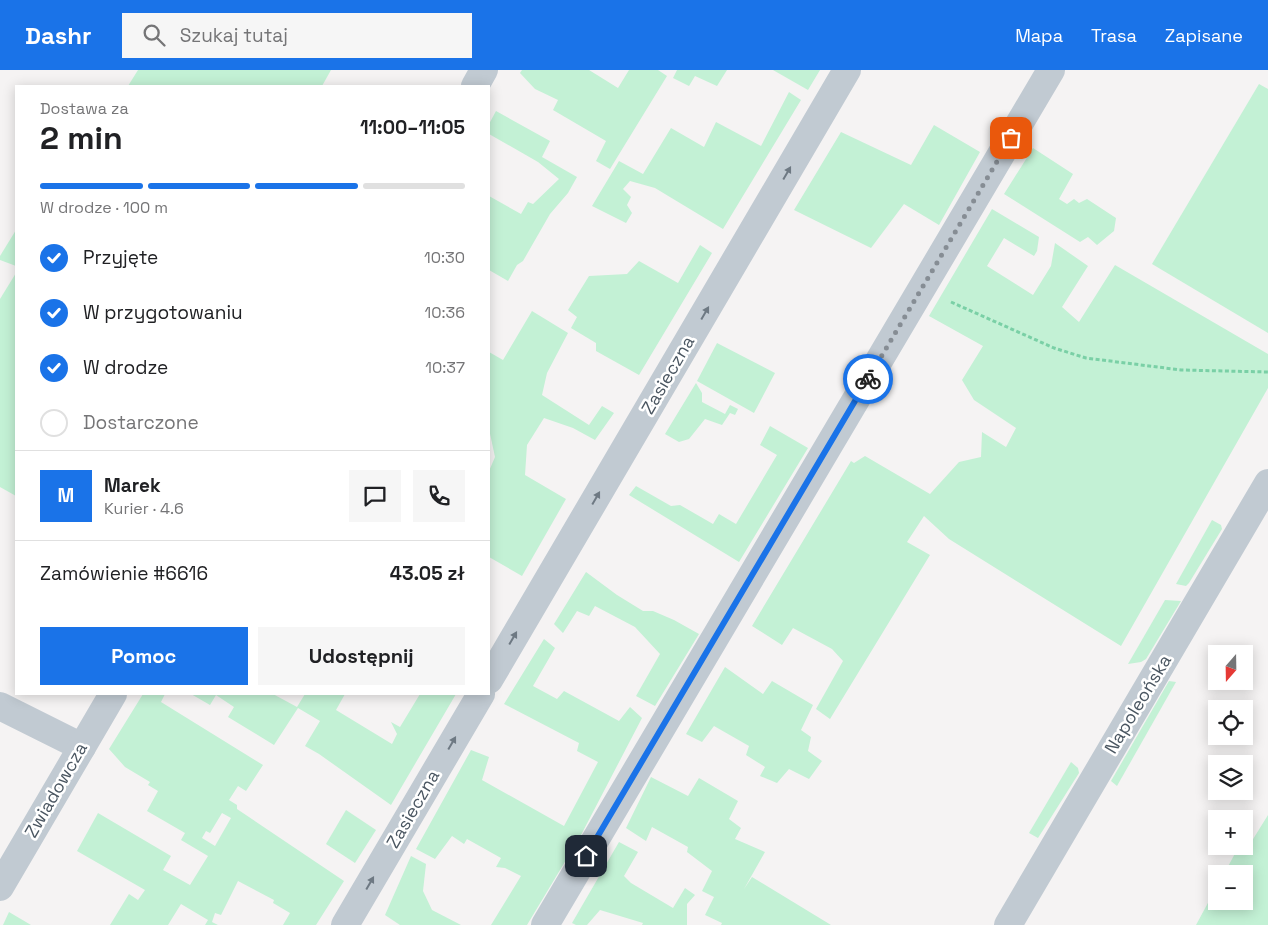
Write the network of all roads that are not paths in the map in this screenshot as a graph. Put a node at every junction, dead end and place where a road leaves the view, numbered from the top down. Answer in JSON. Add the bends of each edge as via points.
{"nodes":[{"id":1,"x":484,"y":70,"type":"edge"},
{"id":2,"x":847,"y":70,"type":"edge"},
{"id":3,"x":1051,"y":70,"type":"edge"},
{"id":4,"x":475,"y":85,"type":"edge"},
{"id":5,"x":1268,"y":483,"type":"edge"},
{"id":6,"x":490,"y":678,"type":"edge"},
{"id":7,"x":112,"y":695,"type":"edge"},
{"id":8,"x":480,"y":695,"type":"edge"},
{"id":9,"x":0,"y":706,"type":"edge"},
{"id":10,"x":82,"y":746,"type":"junction"},
{"id":11,"x":0,"y":887,"type":"edge"},
{"id":12,"x":345,"y":925,"type":"edge"},
{"id":13,"x":545,"y":925,"type":"edge"},
{"id":14,"x":1008,"y":925,"type":"edge"}],
"edges":[{"from":1,"to":4,"type":"street"},
{"from":6,"to":2,"type":"street","name":"Zasieczna","one_way":true},
{"from":3,"to":13,"type":"street"},
{"from":5,"to":14,"type":"street","name":"Napoleońska"},
{"from":7,"to":10,"type":"street","name":"Zwiadowcza"},
{"from":12,"to":8,"type":"street","name":"Zasieczna","one_way":true},
{"from":9,"to":10,"type":"street"},
{"from":10,"to":11,"type":"street","name":"Zwiadowcza"}]}
